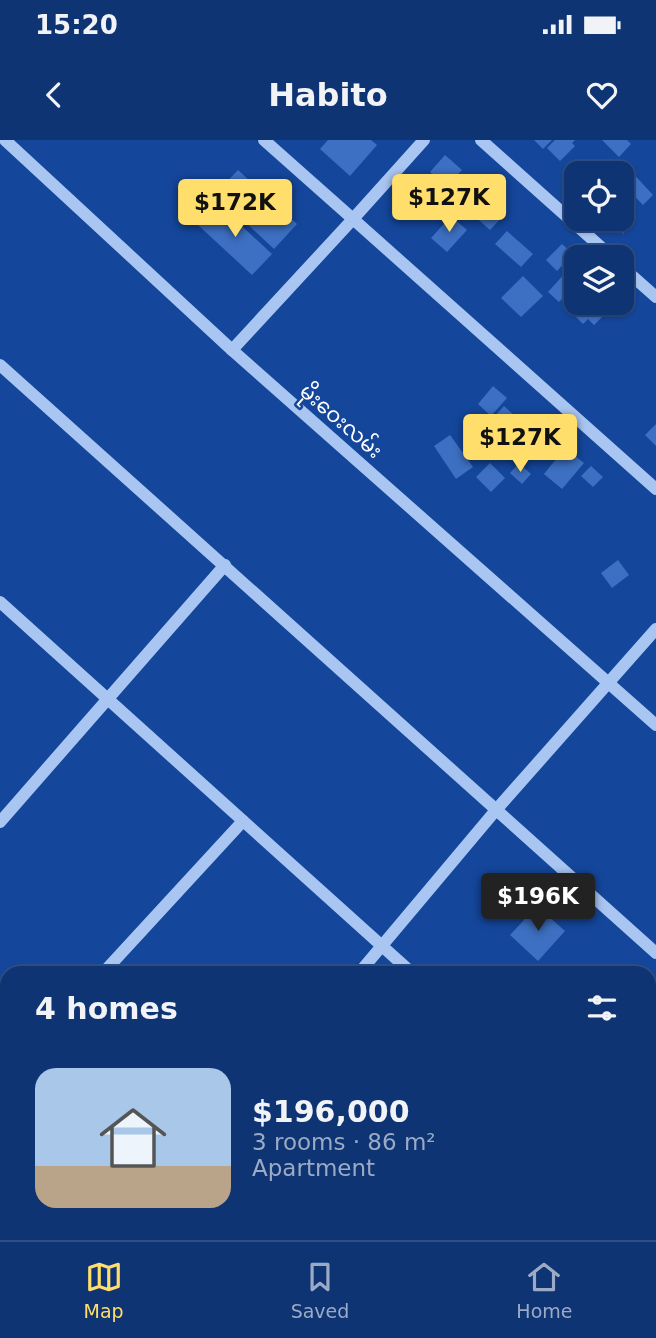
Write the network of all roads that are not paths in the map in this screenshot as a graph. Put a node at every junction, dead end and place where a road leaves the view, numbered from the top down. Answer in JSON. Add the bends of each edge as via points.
{"nodes":[{"id":1,"x":5,"y":140,"type":"edge"},
{"id":2,"x":264,"y":140,"type":"edge"},
{"id":3,"x":424,"y":140,"type":"edge"},
{"id":4,"x":481,"y":140,"type":"edge"},
{"id":5,"x":353,"y":219,"type":"junction"},
{"id":6,"x":599,"y":245,"type":"edge"},
{"id":7,"x":634,"y":278,"type":"edge"},
{"id":8,"x":656,"y":297,"type":"edge"},
{"id":9,"x":232,"y":350,"type":"junction"},
{"id":10,"x":0,"y":365,"type":"edge"},
{"id":11,"x":656,"y":489,"type":"edge"},
{"id":12,"x":225,"y":565,"type":"junction"},
{"id":13,"x":0,"y":602,"type":"edge"},
{"id":14,"x":656,"y":629,"type":"edge"},
{"id":15,"x":608,"y":681,"type":"junction"},
{"id":16,"x":107,"y":699,"type":"junction"},
{"id":17,"x":656,"y":725,"type":"edge"},
{"id":18,"x":496,"y":810,"type":"junction"},
{"id":19,"x":243,"y":821,"type":"junction"},
{"id":20,"x":0,"y":822,"type":"edge"},
{"id":21,"x":382,"y":947,"type":"junction"},
{"id":22,"x":656,"y":953,"type":"edge"},
{"id":23,"x":109,"y":966,"type":"edge"},
{"id":24,"x":365,"y":966,"type":"edge"},
{"id":25,"x":404,"y":966,"type":"edge"}],
"edges":[{"from":1,"to":9,"type":"street","name":"မိုးဝေးလမ်း"},
{"from":2,"to":5,"type":"street"},
{"from":3,"to":5,"type":"street"},
{"from":4,"to":6,"type":"street"},
{"from":5,"to":9,"type":"street"},
{"from":5,"to":11,"type":"street"},
{"from":7,"to":8,"type":"street"},
{"from":9,"to":15,"type":"street","name":"မိုးဝေးလမ်း"},
{"from":10,"to":12,"type":"street"},
{"from":12,"to":16,"type":"street"},
{"from":12,"to":18,"type":"street"},
{"from":13,"to":16,"type":"street"},
{"from":14,"to":15,"type":"street"},
{"from":15,"to":17,"type":"street","name":"မိုးဝေးလမ်း"},
{"from":15,"to":18,"type":"street"},
{"from":16,"to":19,"type":"street"},
{"from":16,"to":20,"type":"street"},
{"from":18,"to":21,"type":"street"},
{"from":18,"to":22,"type":"street"},
{"from":19,"to":21,"type":"street"},
{"from":19,"to":23,"type":"street"},
{"from":21,"to":24,"type":"street"},
{"from":21,"to":25,"type":"street"}]}
